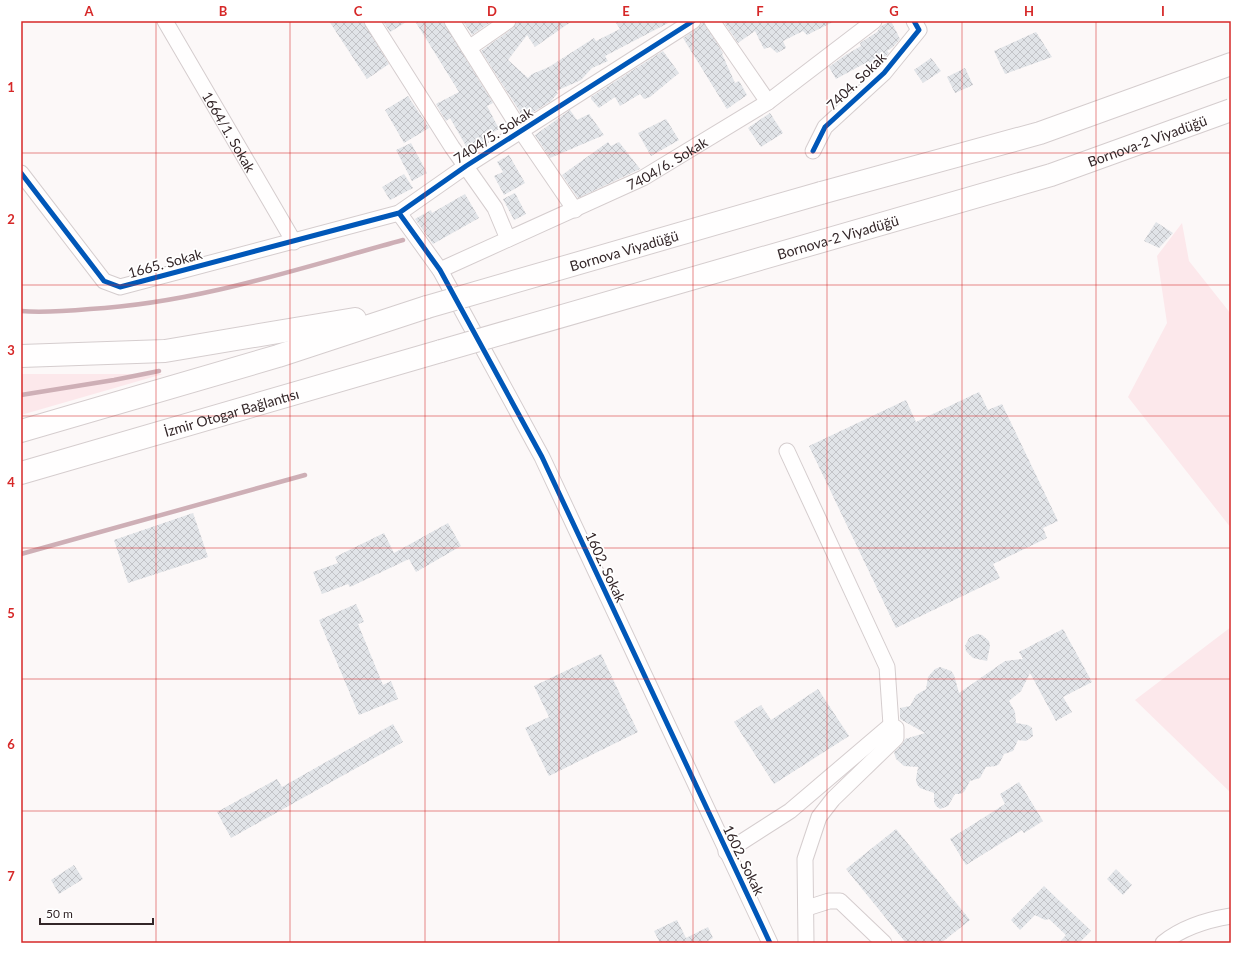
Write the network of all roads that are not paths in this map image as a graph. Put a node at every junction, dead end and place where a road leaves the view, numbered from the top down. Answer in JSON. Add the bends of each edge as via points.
{"nodes":[{"id":1,"x":165,"y":21,"type":"edge"},
{"id":2,"x":372,"y":21,"type":"edge"},
{"id":3,"x":452,"y":21,"type":"edge"},
{"id":4,"x":508,"y":21,"type":"edge"},
{"id":5,"x":693,"y":21,"type":"edge"},
{"id":6,"x":712,"y":21,"type":"edge"},
{"id":7,"x":874,"y":21,"type":"edge"},
{"id":8,"x":917,"y":25,"type":"edge"},
{"id":9,"x":470,"y":48,"type":"junction"},
{"id":10,"x":1231,"y":64,"type":"edge"},
{"id":11,"x":768,"y":102,"type":"junction"},
{"id":12,"x":1231,"y":110,"type":"edge"},
{"id":13,"x":520,"y":131,"type":"junction"},
{"id":14,"x":813,"y":151,"type":"dead end"},
{"id":15,"x":466,"y":166,"type":"junction"},
{"id":16,"x":21,"y":173,"type":"edge"},
{"id":17,"x":575,"y":210,"type":"junction"},
{"id":18,"x":399,"y":213,"type":"junction"},
{"id":19,"x":508,"y":240,"type":"junction"},
{"id":20,"x":294,"y":242,"type":"junction"},
{"id":21,"x":440,"y":270,"type":"junction"},
{"id":22,"x":427,"y":307,"type":"junction"},
{"id":23,"x":442,"y":351,"type":"joint"},
{"id":24,"x":21,"y":356,"type":"edge"},
{"id":25,"x":21,"y":431,"type":"edge"},
{"id":26,"x":787,"y":451,"type":"dead end"},
{"id":27,"x":21,"y":473,"type":"edge"},
{"id":28,"x":891,"y":725,"type":"junction"},
{"id":29,"x":726,"y":852,"type":"junction"},
{"id":30,"x":806,"y":908,"type":"junction"},
{"id":31,"x":1231,"y":916,"type":"edge"},
{"id":32,"x":765,"y":941,"type":"edge"},
{"id":33,"x":806,"y":943,"type":"edge"},
{"id":34,"x":884,"y":943,"type":"edge"},
{"id":35,"x":1163,"y":943,"type":"edge"}],
"edges":[{"from":1,"to":20,"type":"street","name":"1664/1. Sokak"},
{"from":2,"to":15,"type":"street"},
{"from":3,"to":9,"type":"street"},
{"from":4,"to":9,"type":"street"},
{"from":5,"to":13,"type":"street","name":"7404/5. Sokak"},
{"from":6,"to":11,"type":"street"},
{"from":7,"to":11,"type":"street","name":"7404/6. Sokak"},
{"from":8,"to":14,"type":"street","name":"7404. Sokak","via":[[884,73],[825,127]]},
{"from":9,"to":13,"type":"street"},
{"from":10,"to":22,"type":"highway","name":"Bornova Viyadüğü","bridge":true,"via":[[1040,133],[821,193]]},
{"from":11,"to":17,"type":"street","name":"7404/6. Sokak","via":[[643,178]]},
{"from":12,"to":23,"type":"highway","name":"Bornova-2 Viyadüğü","bridge":true,"via":[[1051,176]]},
{"from":13,"to":15,"type":"street","name":"7404/5. Sokak"},
{"from":13,"to":17,"type":"street"},
{"from":15,"to":18,"type":"street","name":"7404/5. Sokak"},
{"from":15,"to":19,"type":"street","via":[[495,208]]},
{"from":16,"to":20,"type":"street","name":"1665. Sokak","via":[[104,281],[120,287]]},
{"from":17,"to":19,"type":"street","name":"7404/6. Sokak"},
{"from":18,"to":20,"type":"street","name":"7404/5. Sokak"},
{"from":18,"to":21,"type":"street","name":"1602. Sokak"},
{"from":19,"to":21,"type":"street","name":"7404/6. Sokak"},
{"from":21,"to":29,"type":"street","name":"1602. Sokak","via":[[542,457]]},
{"from":22,"to":24,"type":"highway","via":[[165,351]]},
{"from":22,"to":25,"type":"highway","via":[[278,356]]},
{"from":23,"to":27,"type":"highway","name":"İzmir Otogar Bağlantısı"},
{"from":26,"to":28,"type":"street","via":[[887,667]]},
{"from":28,"to":29,"type":"street","via":[[790,811]]},
{"from":28,"to":30,"type":"street","via":[[896,728],[896,738],[833,799],[819,818],[805,859]]},
{"from":29,"to":32,"type":"street","name":"1602. Sokak"},
{"from":30,"to":33,"type":"street"},
{"from":30,"to":34,"type":"street","via":[[829,901],[840,901]]},
{"from":31,"to":35,"type":"street","via":[[1208,920],[1177,932]]}]}
